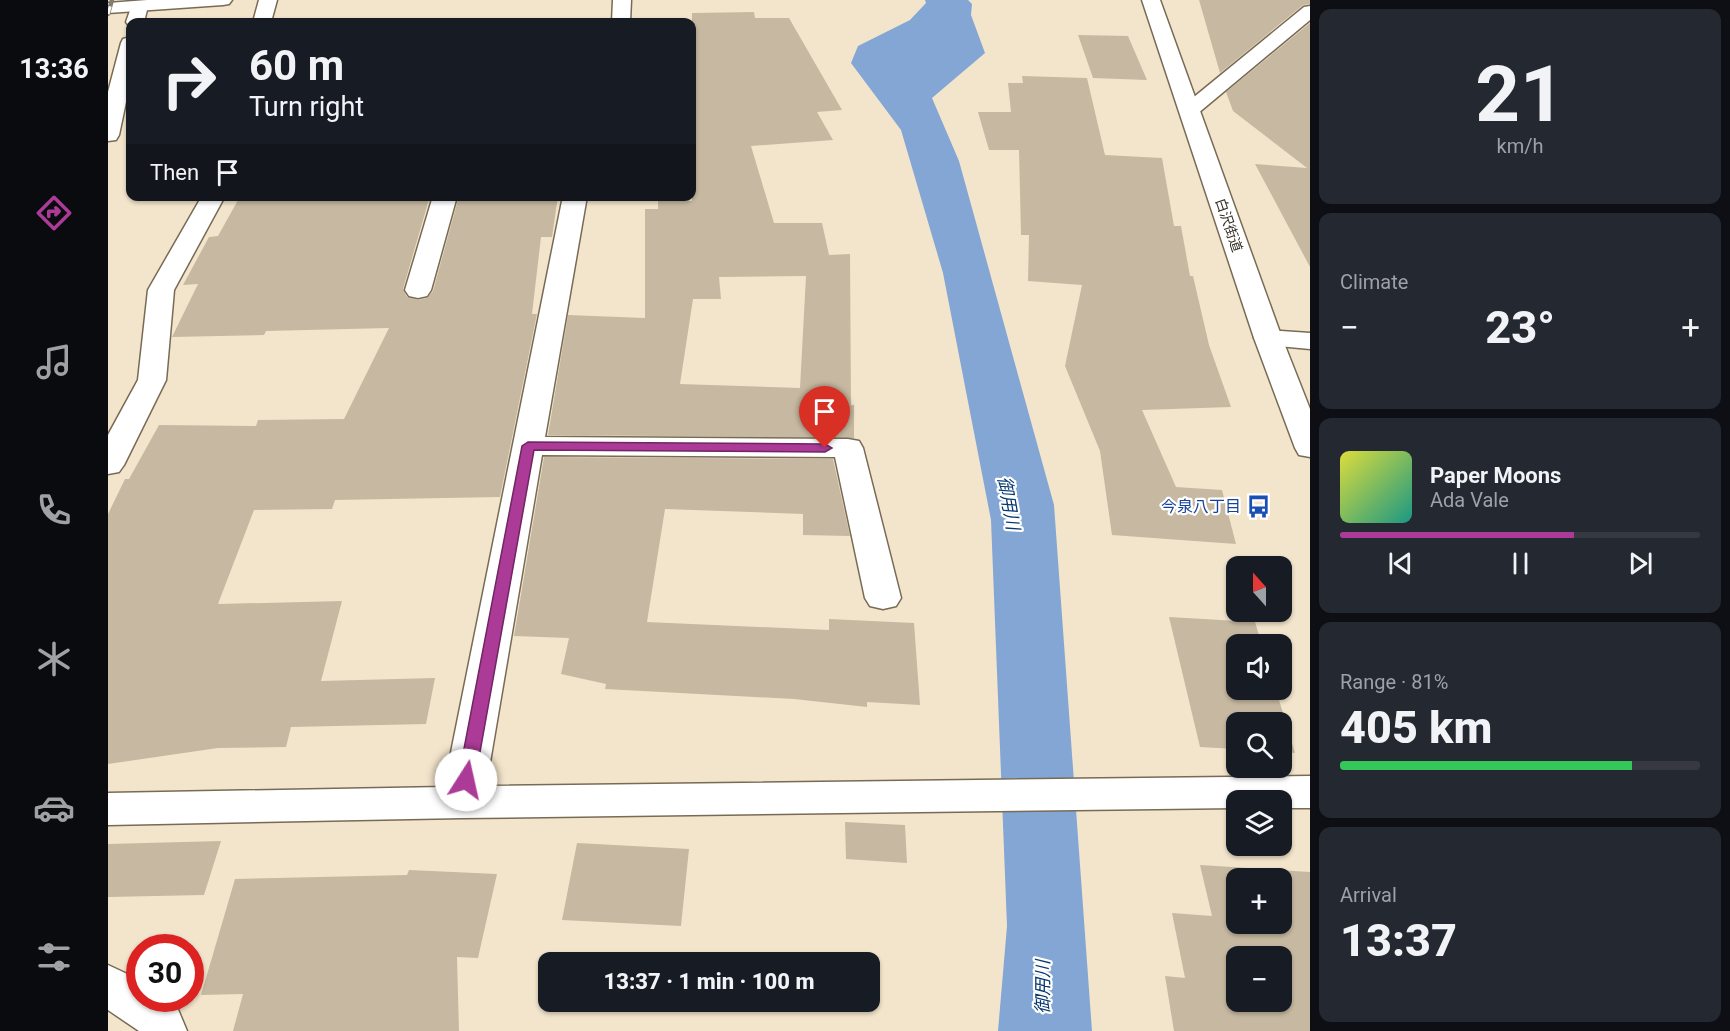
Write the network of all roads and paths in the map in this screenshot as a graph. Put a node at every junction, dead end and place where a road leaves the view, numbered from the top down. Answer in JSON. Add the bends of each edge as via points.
{"nodes":[{"id":1,"x":223,"y":0,"type":"edge"},
{"id":2,"x":268,"y":0,"type":"edge"},
{"id":3,"x":622,"y":0,"type":"edge"},
{"id":4,"x":1152,"y":0,"type":"edge"},
{"id":5,"x":108,"y":9,"type":"edge"},
{"id":6,"x":1310,"y":11,"type":"edge"},
{"id":7,"x":137,"y":14,"type":"edge"},
{"id":8,"x":263,"y":18,"type":"edge"},
{"id":9,"x":621,"y":18,"type":"edge"},
{"id":10,"x":126,"y":60,"type":"edge"},
{"id":11,"x":1190,"y":110,"type":"junction"},
{"id":12,"x":108,"y":135,"type":"edge"},
{"id":13,"x":211,"y":201,"type":"edge"},
{"id":14,"x":444,"y":201,"type":"edge"},
{"id":15,"x":573,"y":201,"type":"edge"},
{"id":16,"x":418,"y":290,"type":"dead end"},
{"id":17,"x":1268,"y":338,"type":"junction"},
{"id":18,"x":1310,"y":341,"type":"edge"},
{"id":19,"x":528,"y":446,"type":"junction"},
{"id":20,"x":1310,"y":448,"type":"edge"},
{"id":21,"x":108,"y":465,"type":"edge"},
{"id":22,"x":883,"y":598,"type":"dead end"},
{"id":23,"x":1310,"y":792,"type":"edge"},
{"id":24,"x":462,"y":802,"type":"junction"},
{"id":25,"x":108,"y":810,"type":"edge"},
{"id":26,"x":108,"y":985,"type":"edge"},
{"id":27,"x":163,"y":1031,"type":"edge"}],
"edges":[{"from":1,"to":7,"type":"street"},
{"from":2,"to":8,"type":"street"},
{"from":3,"to":9,"type":"street"},
{"from":4,"to":11,"type":"street","name":"白沢街道"},
{"from":5,"to":7,"type":"street"},
{"from":6,"to":11,"type":"street"},
{"from":10,"to":12,"type":"street"},
{"from":11,"to":17,"type":"street","name":"白沢街道"},
{"from":13,"to":21,"type":"street","via":[[161,290],[152,380]]},
{"from":14,"to":16,"type":"street"},
{"from":15,"to":19,"type":"street"},
{"from":17,"to":18,"type":"street"},
{"from":17,"to":20,"type":"street","name":"白沢街道"},
{"from":19,"to":22,"type":"street","via":[[848,448]]},
{"from":19,"to":24,"type":"street"},
{"from":23,"to":24,"type":"street"},
{"from":24,"to":25,"type":"street"},
{"from":26,"to":27,"type":"street","via":[[157,1015]]}]}
